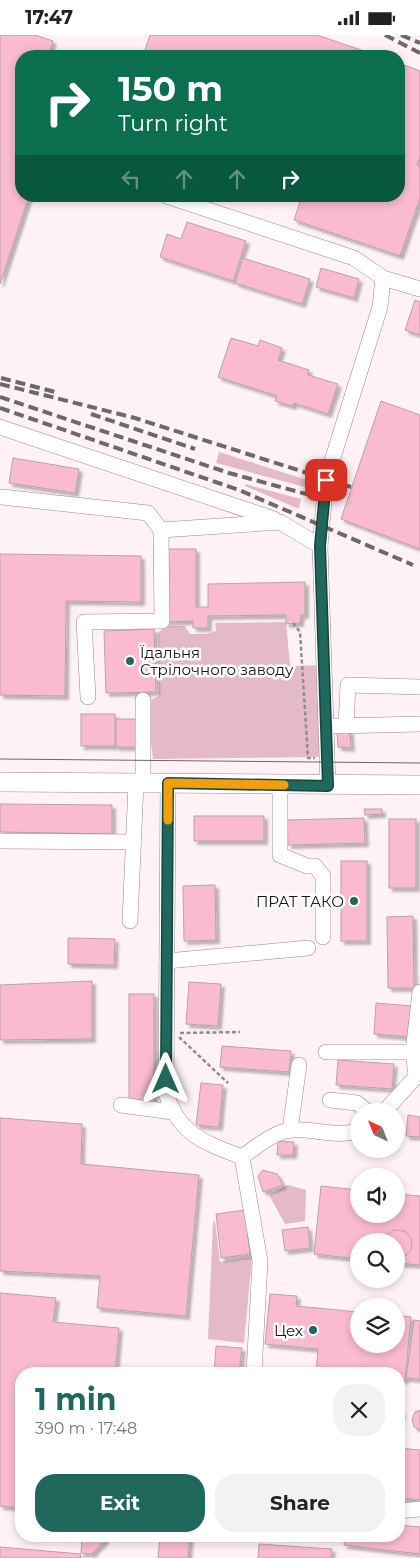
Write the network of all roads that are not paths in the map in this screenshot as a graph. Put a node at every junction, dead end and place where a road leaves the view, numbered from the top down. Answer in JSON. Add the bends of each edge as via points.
{"nodes":[{"id":1,"x":184,"y":202,"type":"edge"},
{"id":2,"x":383,"y":278,"type":"junction"},
{"id":3,"x":420,"y":289,"type":"edge"},
{"id":4,"x":0,"y":427,"type":"edge"},
{"id":5,"x":2,"y":497,"type":"dead end"},
{"id":6,"x":280,"y":521,"type":"junction"},
{"id":7,"x":161,"y":530,"type":"junction"},
{"id":8,"x":320,"y":546,"type":"junction"},
{"id":9,"x":420,"y":687,"type":"edge"},
{"id":10,"x":88,"y":697,"type":"dead end"},
{"id":11,"x":143,"y":700,"type":"dead end"},
{"id":12,"x":420,"y":724,"type":"edge"},
{"id":13,"x":327,"y":726,"type":"junction"},
{"id":14,"x":346,"y":726,"type":"junction"},
{"id":15,"x":0,"y":782,"type":"edge"},
{"id":16,"x":139,"y":783,"type":"junction"},
{"id":17,"x":168,"y":783,"type":"junction"},
{"id":18,"x":280,"y":785,"type":"junction"},
{"id":19,"x":420,"y":785,"type":"edge"},
{"id":20,"x":328,"y":786,"type":"junction"},
{"id":21,"x":0,"y":841,"type":"edge"},
{"id":22,"x":134,"y":842,"type":"junction"},
{"id":23,"x":130,"y":921,"type":"dead end"},
{"id":24,"x":323,"y":937,"type":"dead end"},
{"id":25,"x":308,"y":947,"type":"dead end"},
{"id":26,"x":166,"y":961,"type":"junction"},
{"id":27,"x":420,"y":992,"type":"edge"},
{"id":28,"x":326,"y":1052,"type":"dead end"},
{"id":29,"x":413,"y":1052,"type":"junction"},
{"id":30,"x":299,"y":1065,"type":"dead end"},
{"id":31,"x":418,"y":1073,"type":"edge"},
{"id":32,"x":330,"y":1100,"type":"dead end"},
{"id":33,"x":357,"y":1103,"type":"edge"},
{"id":34,"x":392,"y":1103,"type":"edge"},
{"id":35,"x":122,"y":1105,"type":"dead end"},
{"id":36,"x":172,"y":1112,"type":"junction"},
{"id":37,"x":290,"y":1130,"type":"junction"},
{"id":38,"x":350,"y":1133,"type":"edge"},
{"id":39,"x":242,"y":1157,"type":"junction"},
{"id":40,"x":254,"y":1367,"type":"edge"},
{"id":41,"x":420,"y":1509,"type":"edge"},
{"id":42,"x":405,"y":1510,"type":"edge"}],
"edges":[{"from":1,"to":2,"type":"street","via":[[354,258]]},
{"from":2,"to":3,"type":"street"},
{"from":2,"to":8,"type":"street","via":[[380,307],[326,480]]},
{"from":4,"to":6,"type":"street"},
{"from":5,"to":7,"type":"street","via":[[148,513]]},
{"from":6,"to":7,"type":"street"},
{"from":6,"to":8,"type":"street"},
{"from":7,"to":10,"type":"street","via":[[162,621],[84,622]]},
{"from":8,"to":13,"type":"street"},
{"from":9,"to":14,"type":"street","via":[[348,685]]},
{"from":11,"to":16,"type":"street"},
{"from":12,"to":14,"type":"street"},
{"from":13,"to":14,"type":"street"},
{"from":13,"to":20,"type":"street"},
{"from":15,"to":16,"type":"main road"},
{"from":16,"to":17,"type":"main road"},
{"from":16,"to":22,"type":"street"},
{"from":17,"to":18,"type":"main road"},
{"from":17,"to":26,"type":"street"},
{"from":18,"to":20,"type":"main road"},
{"from":18,"to":24,"type":"street","via":[[280,855],[307,866],[316,866],[322,876]]},
{"from":19,"to":20,"type":"main road"},
{"from":21,"to":22,"type":"street"},
{"from":22,"to":23,"type":"street"},
{"from":25,"to":26,"type":"street"},
{"from":26,"to":36,"type":"street","via":[[166,1093]]},
{"from":27,"to":29,"type":"street"},
{"from":28,"to":29,"type":"street"},
{"from":29,"to":31,"type":"street"},
{"from":30,"to":37,"type":"street"},
{"from":31,"to":34,"type":"street"},
{"from":32,"to":33,"type":"street"},
{"from":35,"to":36,"type":"street"},
{"from":36,"to":39,"type":"street","via":[[183,1126],[206,1143]]},
{"from":37,"to":38,"type":"street"},
{"from":37,"to":39,"type":"street","via":[[267,1138]]},
{"from":39,"to":40,"type":"street","via":[[260,1261]]},
{"from":41,"to":42,"type":"street"}]}
